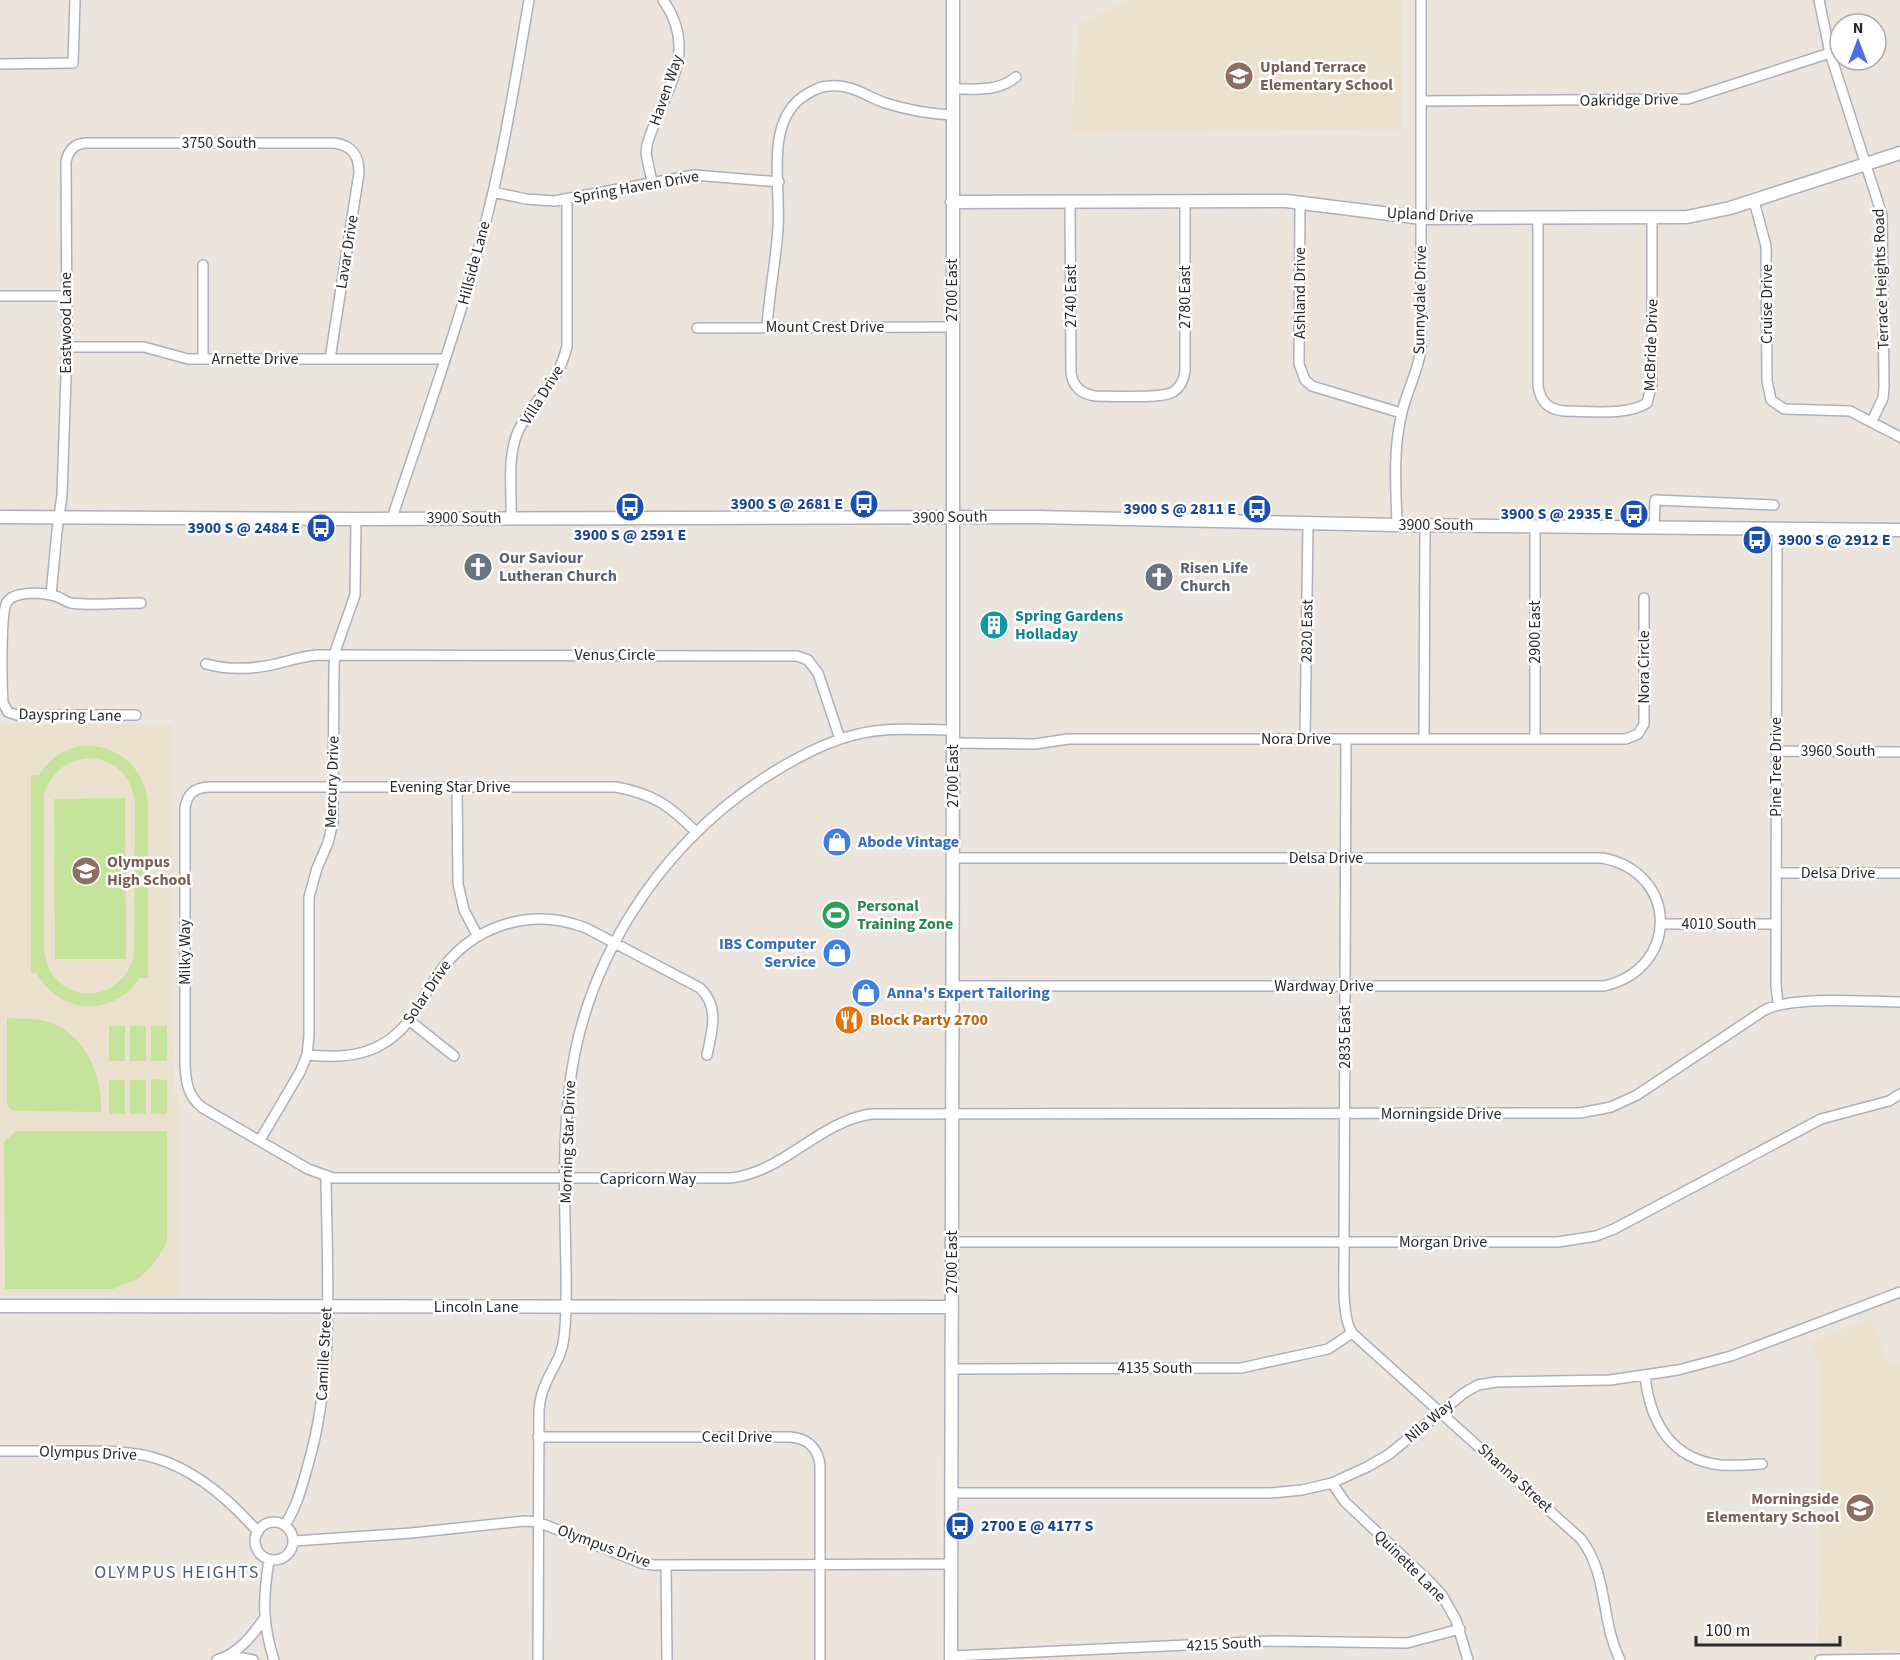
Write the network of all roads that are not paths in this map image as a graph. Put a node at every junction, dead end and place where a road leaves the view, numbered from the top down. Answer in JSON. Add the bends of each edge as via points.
{"nodes":[{"id":1,"x":75,"y":0,"type":"edge"},
{"id":2,"x":529,"y":0,"type":"edge"},
{"id":3,"x":663,"y":0,"type":"edge"},
{"id":4,"x":953,"y":0,"type":"edge"},
{"id":5,"x":1421,"y":0,"type":"edge"},
{"id":6,"x":1819,"y":0,"type":"edge"},
{"id":7,"x":1828,"y":43,"type":"edge"},
{"id":8,"x":1828,"y":54,"type":"edge"},
{"id":9,"x":0,"y":64,"type":"edge"},
{"id":10,"x":1836,"y":72,"type":"edge"},
{"id":11,"x":1016,"y":77,"type":"dead end"},
{"id":12,"x":952,"y":89,"type":"junction"},
{"id":13,"x":1421,"y":101,"type":"junction"},
{"id":14,"x":952,"y":115,"type":"junction"},
{"id":15,"x":87,"y":143,"type":"joint"},
{"id":16,"x":350,"y":148,"type":"joint"},
{"id":17,"x":1900,"y":153,"type":"edge"},
{"id":18,"x":1866,"y":164,"type":"junction"},
{"id":19,"x":652,"y":182,"type":"junction"},
{"id":20,"x":779,"y":182,"type":"junction"},
{"id":21,"x":493,"y":192,"type":"junction"},
{"id":22,"x":567,"y":199,"type":"junction"},
{"id":23,"x":1070,"y":201,"type":"junction"},
{"id":24,"x":1185,"y":201,"type":"junction"},
{"id":25,"x":1754,"y":201,"type":"junction"},
{"id":26,"x":952,"y":202,"type":"junction"},
{"id":27,"x":1300,"y":202,"type":"junction"},
{"id":28,"x":1538,"y":217,"type":"junction"},
{"id":29,"x":1652,"y":217,"type":"junction"},
{"id":30,"x":1422,"y":218,"type":"junction"},
{"id":31,"x":203,"y":265,"type":"dead end"},
{"id":32,"x":0,"y":296,"type":"edge"},
{"id":33,"x":66,"y":296,"type":"junction"},
{"id":34,"x":766,"y":327,"type":"junction"},
{"id":35,"x":952,"y":327,"type":"junction"},
{"id":36,"x":697,"y":328,"type":"dead end"},
{"id":37,"x":67,"y":347,"type":"junction"},
{"id":38,"x":203,"y":359,"type":"junction"},
{"id":39,"x":330,"y":359,"type":"junction"},
{"id":40,"x":445,"y":359,"type":"junction"},
{"id":41,"x":1176,"y":389,"type":"joint"},
{"id":42,"x":1401,"y":413,"type":"junction"},
{"id":43,"x":1872,"y":421,"type":"junction"},
{"id":44,"x":1900,"y":437,"type":"edge"},
{"id":45,"x":1774,"y":505,"type":"dead end"},
{"id":46,"x":0,"y":517,"type":"edge"},
{"id":47,"x":59,"y":517,"type":"junction"},
{"id":48,"x":511,"y":517,"type":"junction"},
{"id":49,"x":392,"y":518,"type":"junction"},
{"id":50,"x":953,"y":518,"type":"junction"},
{"id":51,"x":356,"y":519,"type":"junction"},
{"id":52,"x":1308,"y":523,"type":"junction"},
{"id":53,"x":1397,"y":525,"type":"junction"},
{"id":54,"x":1425,"y":525,"type":"junction"},
{"id":55,"x":1535,"y":526,"type":"junction"},
{"id":56,"x":1654,"y":528,"type":"junction"},
{"id":57,"x":1777,"y":529,"type":"junction"},
{"id":58,"x":1900,"y":530,"type":"edge"},
{"id":59,"x":51,"y":595,"type":"junction"},
{"id":60,"x":1644,"y":598,"type":"dead end"},
{"id":61,"x":141,"y":603,"type":"dead end"},
{"id":62,"x":335,"y":655,"type":"junction"},
{"id":63,"x":206,"y":664,"type":"dead end"},
{"id":64,"x":136,"y":716,"type":"dead end"},
{"id":65,"x":953,"y":730,"type":"junction"},
{"id":66,"x":1638,"y":734,"type":"joint"},
{"id":67,"x":840,"y":739,"type":"junction"},
{"id":68,"x":1305,"y":739,"type":"junction"},
{"id":69,"x":1346,"y":739,"type":"junction"},
{"id":70,"x":1424,"y":739,"type":"junction"},
{"id":71,"x":1535,"y":739,"type":"junction"},
{"id":72,"x":953,"y":743,"type":"junction"},
{"id":73,"x":1776,"y":751,"type":"junction"},
{"id":74,"x":1900,"y":752,"type":"edge"},
{"id":75,"x":334,"y":787,"type":"junction"},
{"id":76,"x":457,"y":787,"type":"junction"},
{"id":77,"x":192,"y":792,"type":"joint"},
{"id":78,"x":696,"y":832,"type":"junction"},
{"id":79,"x":953,"y":858,"type":"junction"},
{"id":80,"x":1346,"y":858,"type":"junction"},
{"id":81,"x":1776,"y":873,"type":"junction"},
{"id":82,"x":1900,"y":873,"type":"edge"},
{"id":83,"x":1662,"y":924,"type":"junction"},
{"id":84,"x":1776,"y":924,"type":"junction"},
{"id":85,"x":477,"y":935,"type":"junction"},
{"id":86,"x":614,"y":943,"type":"junction"},
{"id":87,"x":952,"y":986,"type":"junction"},
{"id":88,"x":1346,"y":986,"type":"junction"},
{"id":89,"x":1900,"y":1002,"type":"edge"},
{"id":90,"x":1778,"y":1004,"type":"junction"},
{"id":91,"x":410,"y":1021,"type":"junction"},
{"id":92,"x":307,"y":1055,"type":"junction"},
{"id":93,"x":707,"y":1055,"type":"dead end"},
{"id":94,"x":454,"y":1056,"type":"dead end"},
{"id":95,"x":1900,"y":1094,"type":"edge"},
{"id":96,"x":203,"y":1108,"type":"joint"},
{"id":97,"x":952,"y":1114,"type":"junction"},
{"id":98,"x":1344,"y":1114,"type":"junction"},
{"id":99,"x":260,"y":1140,"type":"junction"},
{"id":100,"x":326,"y":1176,"type":"junction"},
{"id":101,"x":566,"y":1178,"type":"junction"},
{"id":102,"x":952,"y":1242,"type":"junction"},
{"id":103,"x":1344,"y":1242,"type":"junction"},
{"id":104,"x":1900,"y":1292,"type":"edge"},
{"id":105,"x":0,"y":1306,"type":"edge"},
{"id":106,"x":327,"y":1306,"type":"junction"},
{"id":107,"x":566,"y":1307,"type":"junction"},
{"id":108,"x":952,"y":1307,"type":"junction"},
{"id":109,"x":1352,"y":1333,"type":"junction"},
{"id":110,"x":952,"y":1369,"type":"junction"},
{"id":111,"x":1645,"y":1376,"type":"junction"},
{"id":112,"x":1441,"y":1413,"type":"junction"},
{"id":113,"x":538,"y":1437,"type":"junction"},
{"id":114,"x":0,"y":1451,"type":"edge"},
{"id":115,"x":1762,"y":1464,"type":"dead end"},
{"id":116,"x":1332,"y":1483,"type":"junction"},
{"id":117,"x":951,"y":1493,"type":"junction"},
{"id":118,"x":538,"y":1522,"type":"junction"},
{"id":119,"x":285,"y":1525,"type":"junction"},
{"id":120,"x":258,"y":1532,"type":"junction"},
{"id":121,"x":294,"y":1541,"type":"junction"},
{"id":122,"x":269,"y":1560,"type":"junction"},
{"id":123,"x":951,"y":1564,"type":"junction"},
{"id":124,"x":666,"y":1565,"type":"junction"},
{"id":125,"x":820,"y":1565,"type":"junction"},
{"id":126,"x":264,"y":1619,"type":"junction"},
{"id":127,"x":1460,"y":1629,"type":"junction"},
{"id":128,"x":230,"y":1656,"type":"junction"},
{"id":129,"x":951,"y":1658,"type":"edge"},
{"id":130,"x":1900,"y":1659,"type":"edge"},
{"id":131,"x":217,"y":1660,"type":"edge"},
{"id":132,"x":253,"y":1660,"type":"edge"},
{"id":133,"x":274,"y":1660,"type":"edge"},
{"id":134,"x":538,"y":1660,"type":"edge"},
{"id":135,"x":667,"y":1660,"type":"edge"},
{"id":136,"x":820,"y":1660,"type":"edge"},
{"id":137,"x":1468,"y":1660,"type":"edge"},
{"id":138,"x":1620,"y":1660,"type":"edge"},
{"id":139,"x":1820,"y":1660,"type":"edge"}],
"edges":[{"from":1,"to":9,"type":"street","via":[[73,63]]},
{"from":2,"to":21,"type":"street","name":"Hillside Lane"},
{"from":3,"to":19,"type":"street","name":"Haven Way","via":[[678,25],[681,52],[647,145]]},
{"from":4,"to":12,"type":"street","name":"2700 East"},
{"from":5,"to":13,"type":"street","name":"Sunnydale Drive"},
{"from":6,"to":7,"type":"street","name":"Terrace Heights Road"},
{"from":8,"to":13,"type":"street","name":"Oakridge Drive","via":[[1688,99]]},
{"from":10,"to":18,"type":"street","name":"Terrace Heights Road"},
{"from":11,"to":12,"type":"street","via":[[993,88]]},
{"from":12,"to":14,"type":"street","name":"2700 East"},
{"from":13,"to":30,"type":"street","name":"Sunnydale Drive"},
{"from":14,"to":20,"type":"street","via":[[909,111],[860,90],[821,87],[796,102],[785,116],[778,138]]},
{"from":14,"to":26,"type":"street","name":"2700 East"},
{"from":15,"to":16,"type":"street","name":"3750 South","via":[[335,143]]},
{"from":15,"to":33,"type":"street","name":"Eastwood Lane","via":[[71,149],[66,162]]},
{"from":16,"to":39,"type":"street","name":"Lavar Drive","via":[[358,157],[359,173]]},
{"from":17,"to":18,"type":"street","name":"Upland Drive"},
{"from":18,"to":25,"type":"street","name":"Upland Drive"},
{"from":18,"to":43,"type":"street","name":"Terrace Heights Road","via":[[1883,228],[1884,387]]},
{"from":19,"to":20,"type":"street","name":"Spring Haven Drive","via":[[703,175]]},
{"from":19,"to":22,"type":"street","name":"Spring Haven Drive"},
{"from":20,"to":34,"type":"street","via":[[779,226]]},
{"from":21,"to":22,"type":"street","name":"Spring Haven Drive","via":[[544,201]]},
{"from":21,"to":40,"type":"street","name":"Hillside Lane"},
{"from":22,"to":48,"type":"street","name":"Villa Drive","via":[[567,346],[555,379],[516,436]]},
{"from":23,"to":24,"type":"street","name":"Upland Drive"},
{"from":23,"to":26,"type":"street","name":"Upland Drive"},
{"from":23,"to":41,"type":"street","name":"2740 East","via":[[1073,382],[1078,389],[1095,396],[1161,395]]},
{"from":24,"to":27,"type":"street","name":"Upland Drive"},
{"from":24,"to":41,"type":"street","name":"2780 East","via":[[1185,371]]},
{"from":25,"to":29,"type":"street","name":"Upland Drive","via":[[1708,214]]},
{"from":25,"to":43,"type":"street","name":"Cruise Drive","via":[[1766,246],[1768,393],[1784,410],[1850,411]]},
{"from":26,"to":35,"type":"street","name":"2700 East"},
{"from":27,"to":30,"type":"street","name":"Upland Drive"},
{"from":27,"to":42,"type":"street","name":"Ashland Drive","via":[[1300,371],[1312,386]]},
{"from":28,"to":29,"type":"street","name":"Upland Drive"},
{"from":28,"to":29,"type":"street","name":"McBride Drive","via":[[1538,386],[1545,405],[1564,411],[1628,410],[1647,403],[1652,384]]},
{"from":28,"to":30,"type":"street","name":"Upland Drive"},
{"from":30,"to":42,"type":"street","name":"Sunnydale Drive","via":[[1421,349]]},
{"from":31,"to":38,"type":"street"},
{"from":32,"to":33,"type":"street"},
{"from":33,"to":37,"type":"street","name":"Eastwood Lane"},
{"from":34,"to":35,"type":"street","name":"Mount Crest Drive"},
{"from":34,"to":36,"type":"street","name":"Mount Crest Drive"},
{"from":35,"to":50,"type":"street","name":"2700 East"},
{"from":37,"to":38,"type":"street","name":"Arnette Drive","via":[[144,347],[178,358]]},
{"from":37,"to":47,"type":"street","name":"Eastwood Lane"},
{"from":38,"to":39,"type":"street","name":"Arnette Drive"},
{"from":39,"to":40,"type":"street","name":"Arnette Drive"},
{"from":40,"to":49,"type":"street","name":"Hillside Lane"},
{"from":42,"to":53,"type":"street","name":"Sunnydale Drive","via":[[1396,457]]},
{"from":43,"to":44,"type":"street"},
{"from":45,"to":56,"type":"street","via":[[1655,500]]},
{"from":46,"to":47,"type":"street","name":"3900 South"},
{"from":47,"to":51,"type":"street","name":"3900 South"},
{"from":47,"to":59,"type":"street","name":"Eastwood Lane"},
{"from":48,"to":49,"type":"street","name":"3900 South"},
{"from":48,"to":50,"type":"street","name":"3900 South"},
{"from":49,"to":51,"type":"street","name":"3900 South"},
{"from":50,"to":52,"type":"street","name":"3900 South"},
{"from":50,"to":65,"type":"street","name":"2700 East"},
{"from":51,"to":62,"type":"street","name":"Mercury Drive","via":[[355,595]]},
{"from":52,"to":53,"type":"street","name":"3900 South"},
{"from":52,"to":68,"type":"street","name":"2820 East"},
{"from":53,"to":54,"type":"street","name":"3900 South"},
{"from":54,"to":55,"type":"street","name":"3900 South"},
{"from":54,"to":70,"type":"street"},
{"from":55,"to":56,"type":"street","name":"3900 South"},
{"from":55,"to":71,"type":"street","name":"2900 East"},
{"from":56,"to":57,"type":"street","name":"3900 South"},
{"from":57,"to":58,"type":"street","name":"3900 South"},
{"from":57,"to":73,"type":"street","name":"Pine Tree Drive"},
{"from":59,"to":61,"type":"street","via":[[72,603]]},
{"from":59,"to":64,"type":"street","name":"Dayspring Lane","via":[[13,596],[4,606],[6,709],[18,716]]},
{"from":60,"to":66,"type":"street","name":"Nora Circle","via":[[1644,720]]},
{"from":62,"to":63,"type":"street","name":"Venus Circle","via":[[230,668]]},
{"from":62,"to":67,"type":"street","name":"Venus Circle","via":[[797,656],[808,660],[818,673]]},
{"from":62,"to":75,"type":"street","name":"Mercury Drive"},
{"from":65,"to":67,"type":"street","name":"Morning Star Drive","via":[[884,730]]},
{"from":65,"to":72,"type":"street","name":"2700 East"},
{"from":66,"to":71,"type":"street","name":"Nora Drive","via":[[1622,739]]},
{"from":67,"to":78,"type":"street","name":"Morning Star Drive","via":[[775,771]]},
{"from":68,"to":69,"type":"street","name":"Nora Drive"},
{"from":68,"to":72,"type":"street","name":"Nora Drive"},
{"from":69,"to":70,"type":"street","name":"Nora Drive"},
{"from":69,"to":80,"type":"street","name":"2835 East"},
{"from":70,"to":71,"type":"street","name":"Nora Drive"},
{"from":72,"to":79,"type":"street","name":"2700 East"},
{"from":73,"to":74,"type":"street","name":"3960 South"},
{"from":73,"to":81,"type":"street","name":"Pine Tree Drive"},
{"from":75,"to":76,"type":"street","name":"Evening Star Drive"},
{"from":75,"to":77,"type":"street","name":"Evening Star Drive","via":[[208,787]]},
{"from":75,"to":92,"type":"street","name":"Mercury Drive","via":[[331,832],[309,897]]},
{"from":76,"to":78,"type":"street","name":"Evening Star Drive","via":[[628,789],[666,804]]},
{"from":76,"to":85,"type":"street","via":[[458,884],[464,910]]},
{"from":77,"to":96,"type":"street","name":"Milky Way","via":[[185,808],[185,1065],[189,1091]]},
{"from":78,"to":86,"type":"street","name":"Morning Star Drive","via":[[655,879]]},
{"from":79,"to":80,"type":"street","name":"Delsa Drive"},
{"from":79,"to":87,"type":"street","name":"2700 East"},
{"from":80,"to":83,"type":"street","name":"Delsa Drive","via":[[1611,860],[1636,872],[1648,884],[1657,899]]},
{"from":80,"to":88,"type":"street","name":"2835 East"},
{"from":81,"to":82,"type":"street","name":"Delsa Drive"},
{"from":81,"to":84,"type":"street","name":"Pine Tree Drive"},
{"from":83,"to":84,"type":"street","name":"4010 South"},
{"from":83,"to":88,"type":"street","name":"Wardway Drive","via":[[1659,940],[1646,963],[1632,976],[1604,986]]},
{"from":84,"to":90,"type":"street","name":"Pine Tree Drive"},
{"from":85,"to":86,"type":"street","name":"Solar Drive","via":[[510,922],[543,919],[576,924]]},
{"from":85,"to":91,"type":"street","name":"Solar Drive","via":[[444,966]]},
{"from":86,"to":93,"type":"street","name":"Solar Drive","via":[[706,994],[714,1017]]},
{"from":86,"to":101,"type":"street","name":"Morning Star Drive","via":[[596,982],[576,1050],[567,1111]]},
{"from":87,"to":88,"type":"street","name":"Wardway Drive"},
{"from":87,"to":97,"type":"street","name":"2700 East"},
{"from":88,"to":98,"type":"street","name":"2835 East"},
{"from":89,"to":90,"type":"street","name":"Morningside Drive"},
{"from":90,"to":98,"type":"street","name":"Morningside Drive","via":[[1637,1095],[1600,1110],[1571,1114]]},
{"from":91,"to":92,"type":"street","name":"Solar Drive","via":[[388,1040],[361,1053]]},
{"from":91,"to":94,"type":"street"},
{"from":92,"to":99,"type":"street","name":"Mercury Drive"},
{"from":95,"to":103,"type":"street","name":"Morgan Drive","via":[[1883,1103],[1821,1119],[1596,1236],[1558,1242]]},
{"from":96,"to":99,"type":"street","name":"Capricorn Way"},
{"from":97,"to":98,"type":"street","name":"Morningside Drive"},
{"from":97,"to":101,"type":"street","name":"Capricorn Way","via":[[854,1117],[766,1168],[738,1178]]},
{"from":97,"to":102,"type":"street","name":"2700 East"},
{"from":98,"to":103,"type":"street","name":"2835 East"},
{"from":99,"to":100,"type":"street","name":"Capricorn Way"},
{"from":100,"to":101,"type":"street","name":"Capricorn Way"},
{"from":100,"to":106,"type":"street","name":"Camille Street"},
{"from":101,"to":107,"type":"street","name":"Morning Star Drive"},
{"from":102,"to":103,"type":"street","name":"Morgan Drive"},
{"from":102,"to":108,"type":"street","name":"2700 East"},
{"from":103,"to":109,"type":"street","name":"2835 East","via":[[1346,1317]]},
{"from":104,"to":111,"type":"street","name":"Nila Way","via":[[1731,1356]]},
{"from":105,"to":106,"type":"street","name":"Lincoln Lane"},
{"from":106,"to":107,"type":"street","name":"Lincoln Lane"},
{"from":106,"to":119,"type":"street","name":"Camille Street","via":[[327,1358],[319,1425],[296,1507]]},
{"from":107,"to":108,"type":"street","name":"Lincoln Lane"},
{"from":107,"to":113,"type":"street","name":"Morning Star Drive","via":[[563,1349],[540,1400]]},
{"from":108,"to":110,"type":"street","name":"2700 East"},
{"from":109,"to":110,"type":"street","name":"4135 South","via":[[1328,1349],[1241,1368]]},
{"from":109,"to":112,"type":"street","name":"Shanna Street"},
{"from":110,"to":117,"type":"street","name":"2700 East"},
{"from":111,"to":112,"type":"street","name":"Nila Way","via":[[1586,1382],[1484,1383],[1468,1389]]},
{"from":111,"to":115,"type":"street","via":[[1653,1415],[1678,1448],[1718,1465]]},
{"from":112,"to":116,"type":"street","name":"Nila Way","via":[[1378,1461]]},
{"from":112,"to":138,"type":"street","name":"Shanna Street","via":[[1574,1531],[1588,1548],[1598,1570],[1608,1625]]},
{"from":113,"to":118,"type":"street","name":"Morning Star Drive"},
{"from":113,"to":125,"type":"street","name":"Cecil Drive","via":[[800,1438],[813,1447],[819,1459]]},
{"from":114,"to":120,"type":"street","name":"Olympus Drive","via":[[111,1452],[153,1457],[196,1478],[233,1505]]},
{"from":116,"to":117,"type":"street","name":"Nila Way","via":[[1270,1493]]},
{"from":116,"to":127,"type":"street","name":"Quinette Lane","via":[[1348,1505],[1436,1588]]},
{"from":117,"to":123,"type":"street","name":"2700 East"},
{"from":118,"to":121,"type":"street","name":"Olympus Drive"},
{"from":118,"to":124,"type":"street","name":"Olympus Drive","via":[[641,1563]]},
{"from":118,"to":134,"type":"street","name":"Morning Star Drive"},
{"from":119,"to":120,"type":"street","via":[[273,1522]]},
{"from":119,"to":121,"type":"street"},
{"from":120,"to":122,"type":"street","via":[[256,1548]]},
{"from":121,"to":122,"type":"street","via":[[286,1556]]},
{"from":122,"to":126,"type":"street"},
{"from":123,"to":125,"type":"street","name":"Olympus Drive"},
{"from":123,"to":129,"type":"street","name":"2700 East"},
{"from":124,"to":125,"type":"street","name":"Olympus Drive"},
{"from":124,"to":135,"type":"street"},
{"from":125,"to":136,"type":"street","name":"Cecil Drive"},
{"from":126,"to":128,"type":"street"},
{"from":126,"to":133,"type":"street"},
{"from":127,"to":129,"type":"street","name":"4215 South","via":[[1407,1643],[1274,1641]]},
{"from":127,"to":137,"type":"street","name":"Quinette Lane"},
{"from":128,"to":131,"type":"street"},
{"from":128,"to":132,"type":"street"},
{"from":130,"to":139,"type":"street"}]}
